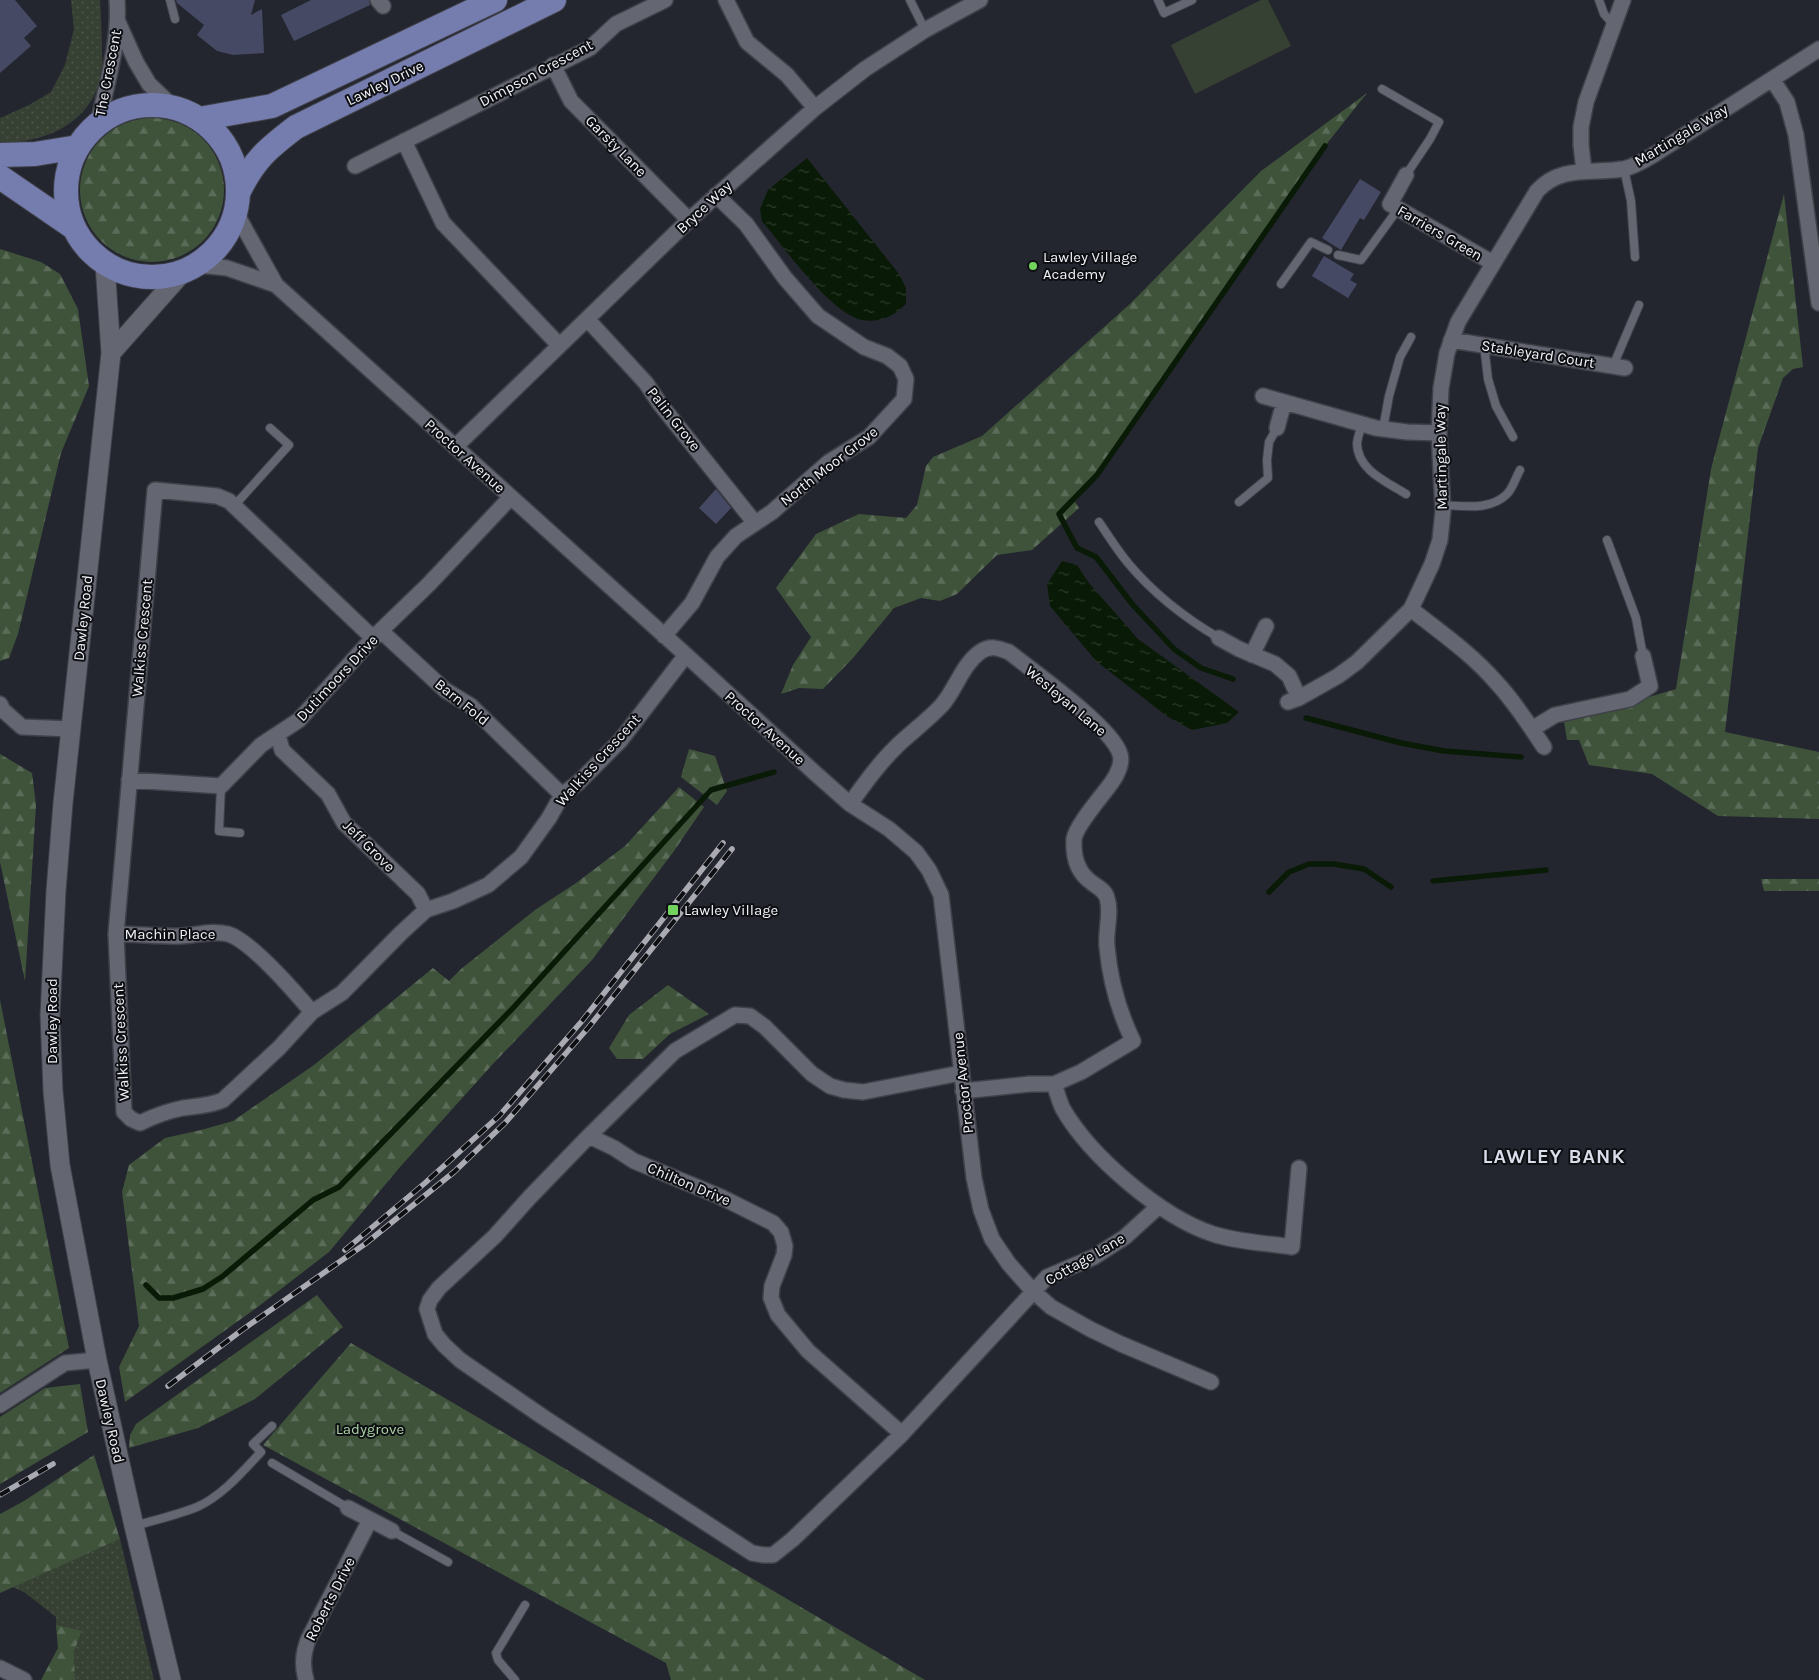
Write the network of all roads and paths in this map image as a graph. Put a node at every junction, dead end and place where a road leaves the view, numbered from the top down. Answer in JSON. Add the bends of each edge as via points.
{"nodes":[{"id":1,"x":117,"y":0,"type":"edge"},
{"id":2,"x":170,"y":0,"type":"edge"},
{"id":3,"x":495,"y":0,"type":"edge"},
{"id":4,"x":554,"y":0,"type":"edge"},
{"id":5,"x":666,"y":0,"type":"edge"},
{"id":6,"x":726,"y":0,"type":"edge"},
{"id":7,"x":910,"y":0,"type":"edge"},
{"id":8,"x":980,"y":0,"type":"edge"},
{"id":9,"x":1158,"y":0,"type":"edge"},
{"id":10,"x":1192,"y":0,"type":"edge"},
{"id":11,"x":1599,"y":0,"type":"edge"},
{"id":12,"x":1624,"y":0,"type":"edge"},
{"id":13,"x":176,"y":19,"type":"dead end"},
{"id":14,"x":118,"y":22,"type":"junction"},
{"id":15,"x":1614,"y":25,"type":"junction"},
{"id":16,"x":925,"y":30,"type":"junction"},
{"id":17,"x":1819,"y":49,"type":"edge"},
{"id":18,"x":554,"y":65,"type":"junction"},
{"id":19,"x":1772,"y":79,"type":"junction"},
{"id":20,"x":1382,"y":90,"type":"dead end"},
{"id":21,"x":174,"y":108,"type":"junction"},
{"id":22,"x":815,"y":108,"type":"junction"},
{"id":23,"x":199,"y":119,"type":"junction"},
{"id":24,"x":98,"y":124,"type":"junction"},
{"id":25,"x":404,"y":141,"type":"junction"},
{"id":26,"x":78,"y":147,"type":"junction"},
{"id":27,"x":0,"y":155,"type":"edge"},
{"id":28,"x":355,"y":166,"type":"dead end"},
{"id":29,"x":1624,"y":169,"type":"junction"},
{"id":30,"x":1584,"y":171,"type":"junction"},
{"id":31,"x":1406,"y":175,"type":"joint"},
{"id":32,"x":0,"y":177,"type":"edge"},
{"id":33,"x":716,"y":195,"type":"junction"},
{"id":34,"x":237,"y":203,"type":"junction"},
{"id":35,"x":1398,"y":209,"type":"junction"},
{"id":36,"x":689,"y":220,"type":"junction"},
{"id":37,"x":73,"y":228,"type":"junction"},
{"id":38,"x":1328,"y":250,"type":"dead end"},
{"id":39,"x":1338,"y":255,"type":"dead end"},
{"id":40,"x":1635,"y":257,"type":"dead end"},
{"id":41,"x":1493,"y":263,"type":"junction"},
{"id":42,"x":105,"y":264,"type":"junction"},
{"id":43,"x":190,"y":269,"type":"junction"},
{"id":44,"x":1281,"y":284,"type":"dead end"},
{"id":45,"x":276,"y":285,"type":"junction"},
{"id":46,"x":1819,"y":303,"type":"edge"},
{"id":47,"x":1639,"y":305,"type":"dead end"},
{"id":48,"x":588,"y":320,"type":"junction"},
{"id":49,"x":1411,"y":337,"type":"dead end"},
{"id":50,"x":1451,"y":340,"type":"junction"},
{"id":51,"x":560,"y":345,"type":"junction"},
{"id":52,"x":1484,"y":345,"type":"junction"},
{"id":53,"x":111,"y":353,"type":"junction"},
{"id":54,"x":1619,"y":367,"type":"joint"},
{"id":55,"x":1263,"y":396,"type":"dead end"},
{"id":56,"x":1284,"y":402,"type":"junction"},
{"id":57,"x":1362,"y":424,"type":"junction"},
{"id":58,"x":270,"y":428,"type":"dead end"},
{"id":59,"x":1277,"y":428,"type":"joint"},
{"id":60,"x":1384,"y":429,"type":"junction"},
{"id":61,"x":1439,"y":433,"type":"junction"},
{"id":62,"x":1513,"y":437,"type":"dead end"},
{"id":63,"x":455,"y":447,"type":"junction"},
{"id":64,"x":1520,"y":470,"type":"dead end"},
{"id":65,"x":1406,"y":494,"type":"dead end"},
{"id":66,"x":511,"y":497,"type":"junction"},
{"id":67,"x":1239,"y":502,"type":"dead end"},
{"id":68,"x":1442,"y":505,"type":"junction"},
{"id":69,"x":234,"y":506,"type":"junction"},
{"id":70,"x":1098,"y":522,"type":"dead end"},
{"id":71,"x":755,"y":523,"type":"junction"},
{"id":72,"x":1607,"y":540,"type":"dead end"},
{"id":73,"x":1411,"y":609,"type":"junction"},
{"id":74,"x":1266,"y":626,"type":"dead end"},
{"id":75,"x":377,"y":635,"type":"junction"},
{"id":76,"x":664,"y":636,"type":"junction"},
{"id":77,"x":1219,"y":638,"type":"joint"},
{"id":78,"x":686,"y":655,"type":"junction"},
{"id":79,"x":1252,"y":655,"type":"junction"},
{"id":80,"x":1643,"y":656,"type":"joint"},
{"id":81,"x":0,"y":704,"type":"edge"},
{"id":82,"x":72,"y":729,"type":"junction"},
{"id":83,"x":1532,"y":729,"type":"junction"},
{"id":84,"x":278,"y":735,"type":"junction"},
{"id":85,"x":1544,"y":747,"type":"dead end"},
{"id":86,"x":129,"y":780,"type":"junction"},
{"id":87,"x":221,"y":786,"type":"junction"},
{"id":88,"x":562,"y":795,"type":"junction"},
{"id":89,"x":850,"y":804,"type":"junction"},
{"id":90,"x":240,"y":833,"type":"dead end"},
{"id":91,"x":426,"y":910,"type":"junction"},
{"id":92,"x":116,"y":934,"type":"junction"},
{"id":93,"x":312,"y":1012,"type":"junction"},
{"id":94,"x":961,"y":1073,"type":"junction"},
{"id":95,"x":1054,"y":1084,"type":"junction"},
{"id":96,"x":963,"y":1091,"type":"junction"},
{"id":97,"x":589,"y":1136,"type":"junction"},
{"id":98,"x":1300,"y":1168,"type":"dead end"},
{"id":99,"x":1159,"y":1206,"type":"junction"},
{"id":100,"x":1033,"y":1291,"type":"junction"},
{"id":101,"x":97,"y":1360,"type":"junction"},
{"id":102,"x":1211,"y":1382,"type":"dead end"},
{"id":103,"x":0,"y":1405,"type":"edge"},
{"id":104,"x":272,"y":1426,"type":"dead end"},
{"id":105,"x":902,"y":1434,"type":"junction"},
{"id":106,"x":272,"y":1463,"type":"dead end"},
{"id":107,"x":348,"y":1508,"type":"joint"},
{"id":108,"x":370,"y":1520,"type":"junction"},
{"id":109,"x":134,"y":1526,"type":"junction"},
{"id":110,"x":392,"y":1532,"type":"joint"},
{"id":111,"x":448,"y":1562,"type":"dead end"},
{"id":112,"x":524,"y":1605,"type":"dead end"},
{"id":113,"x":0,"y":1668,"type":"edge"},
{"id":114,"x":24,"y":1680,"type":"edge"},
{"id":115,"x":171,"y":1680,"type":"edge"},
{"id":116,"x":306,"y":1680,"type":"edge"},
{"id":117,"x":515,"y":1680,"type":"edge"}],
"edges":[{"from":1,"to":14,"type":"street","name":"The Crescent"},
{"from":2,"to":13,"type":"lane"},
{"from":3,"to":23,"type":"main road","name":"Lawley Drive","via":[[272,106]]},
{"from":4,"to":34,"type":"main road","name":"Lawley Drive","via":[[296,127],[268,148],[248,172]]},
{"from":5,"to":18,"type":"street","name":"Dimpson Crescent","via":[[616,24],[590,48]]},
{"from":6,"to":22,"type":"street","via":[[747,42],[787,75]]},
{"from":7,"to":16,"type":"lane"},
{"from":8,"to":16,"type":"street","name":"Bryce Way"},
{"from":9,"to":10,"type":"lane","via":[[1164,13]]},
{"from":11,"to":15,"type":"lane","via":[[1604,14]]},
{"from":12,"to":15,"type":"street"},
{"from":14,"to":21,"type":"street","name":"The Crescent","via":[[149,84]]},
{"from":14,"to":24,"type":"street","name":"The Crescent"},
{"from":15,"to":30,"type":"street","via":[[1584,110],[1581,145]]},
{"from":16,"to":22,"type":"street","name":"Bryce Way","via":[[865,69]]},
{"from":17,"to":19,"type":"street","name":"Martingale Way"},
{"from":18,"to":25,"type":"street","name":"Dimpson Crescent"},
{"from":18,"to":36,"type":"street","name":"Garsty Lane","via":[[571,100]]},
{"from":19,"to":29,"type":"street","name":"Martingale Way","via":[[1655,154]]},
{"from":19,"to":46,"type":"street","via":[[1787,102],[1796,135]]},
{"from":20,"to":31,"type":"lane","via":[[1439,122]]},
{"from":21,"to":23,"type":"main road"},
{"from":21,"to":24,"type":"main road","via":[[134,107],[115,113]]},
{"from":22,"to":33,"type":"street","name":"Bryce Way"},
{"from":23,"to":34,"type":"main road","via":[[220,139],[234,165]]},
{"from":24,"to":26,"type":"main road"},
{"from":25,"to":28,"type":"street","name":"Dimpson Crescent"},
{"from":25,"to":51,"type":"street","via":[[443,223]]},
{"from":26,"to":27,"type":"main road","via":[[35,154]]},
{"from":26,"to":37,"type":"main road","via":[[69,166],[66,186]]},
{"from":29,"to":30,"type":"street","name":"Martingale Way"},
{"from":29,"to":40,"type":"lane","via":[[1631,201]]},
{"from":30,"to":41,"type":"street","name":"Martingale Way","via":[[1546,181]]},
{"from":31,"to":35,"type":"street","name":"Farriers Green","via":[[1390,204]]},
{"from":32,"to":37,"type":"main road"},
{"from":33,"to":36,"type":"street","name":"Bryce Way"},
{"from":33,"to":71,"type":"street","name":"North Moor Grove","via":[[746,224],[785,278],[818,316],[864,347],[887,356],[900,366],[906,379],[904,399],[869,437],[829,462]]},
{"from":34,"to":43,"type":"main road","via":[[230,229],[216,249]]},
{"from":34,"to":45,"type":"street","name":"Proctor Avenue"},
{"from":35,"to":39,"type":"lane","via":[[1361,260]]},
{"from":35,"to":41,"type":"street","name":"Farriers Green"},
{"from":36,"to":48,"type":"street","name":"Bryce Way"},
{"from":37,"to":42,"type":"main road","via":[[86,248]]},
{"from":38,"to":44,"type":"lane","via":[[1311,242]]},
{"from":41,"to":50,"type":"street","name":"Martingale Way"},
{"from":42,"to":43,"type":"main road","via":[[130,275],[156,278]]},
{"from":42,"to":53,"type":"street","name":"Dawley Road"},
{"from":43,"to":45,"type":"street","name":"Proctor Avenue","via":[[227,268]]},
{"from":43,"to":53,"type":"street"},
{"from":45,"to":63,"type":"street","name":"Proctor Avenue"},
{"from":47,"to":54,"type":"lane"},
{"from":48,"to":51,"type":"street","name":"Bryce Way"},
{"from":48,"to":71,"type":"street","name":"Palin Grove","via":[[646,383]]},
{"from":49,"to":60,"type":"lane","via":[[1400,357]]},
{"from":50,"to":52,"type":"street","name":"Stableyard Court"},
{"from":50,"to":61,"type":"street","name":"Martingale Way","via":[[1441,388]]},
{"from":51,"to":63,"type":"street","name":"Bryce Way"},
{"from":52,"to":54,"type":"street","name":"Stableyard Court"},
{"from":52,"to":62,"type":"lane","via":[[1488,379],[1496,406]]},
{"from":53,"to":82,"type":"street","name":"Dawley Road"},
{"from":55,"to":56,"type":"street"},
{"from":56,"to":57,"type":"street"},
{"from":56,"to":59,"type":"street"},
{"from":57,"to":60,"type":"street"},
{"from":57,"to":65,"type":"lane","via":[[1357,444],[1362,463]]},
{"from":58,"to":69,"type":"lane","via":[[289,445]]},
{"from":59,"to":67,"type":"lane","via":[[1269,442],[1268,478]]},
{"from":60,"to":61,"type":"street"},
{"from":61,"to":68,"type":"street","name":"Martingale Way"},
{"from":63,"to":66,"type":"street","name":"Proctor Avenue"},
{"from":64,"to":68,"type":"lane","via":[[1508,493],[1496,503],[1479,507]]},
{"from":66,"to":75,"type":"street","name":"Dutimoors Drive"},
{"from":66,"to":76,"type":"street","name":"Proctor Avenue"},
{"from":68,"to":73,"type":"street","name":"Martingale Way","via":[[1440,540]]},
{"from":69,"to":75,"type":"street","name":"Walkiss Crescent"},
{"from":69,"to":86,"type":"street","name":"Walkiss Crescent","via":[[216,496],[155,490]]},
{"from":70,"to":77,"type":"lane","via":[[1128,563],[1165,601]]},
{"from":71,"to":76,"type":"street","name":"North Moor Grove","via":[[736,536],[717,557],[692,603]]},
{"from":72,"to":80,"type":"lane","via":[[1636,618]]},
{"from":73,"to":79,"type":"street","name":"Martingale Way","via":[[1357,662],[1294,700],[1289,676],[1274,664]]},
{"from":73,"to":83,"type":"street","via":[[1496,681]]},
{"from":74,"to":79,"type":"street"},
{"from":75,"to":84,"type":"street","name":"Dutimoors Drive","via":[[300,720]]},
{"from":75,"to":88,"type":"street","name":"Barn Fold","via":[[471,706]]},
{"from":76,"to":78,"type":"street","name":"Proctor Avenue"},
{"from":77,"to":79,"type":"street"},
{"from":78,"to":88,"type":"street","name":"Walkiss Crescent","via":[[620,741]]},
{"from":78,"to":89,"type":"street","name":"Proctor Avenue"},
{"from":80,"to":83,"type":"street","via":[[1650,686],[1630,699],[1555,715]]},
{"from":81,"to":82,"type":"street","via":[[22,727]]},
{"from":82,"to":101,"type":"street","name":"Dawley Road","via":[[53,941],[50,1015],[53,1091],[60,1165]]},
{"from":83,"to":85,"type":"street"},
{"from":84,"to":87,"type":"street","name":"Dutimoors Drive","via":[[260,745]]},
{"from":84,"to":91,"type":"street","name":"Jeff Grove","via":[[282,750],[328,794],[344,823],[418,894]]},
{"from":86,"to":87,"type":"street"},
{"from":86,"to":92,"type":"street","name":"Walkiss Crescent"},
{"from":87,"to":90,"type":"lane","via":[[219,832]]},
{"from":88,"to":91,"type":"street","name":"Walkiss Crescent","via":[[521,857],[488,885]]},
{"from":89,"to":94,"type":"street","name":"Proctor Avenue","via":[[889,829],[916,852],[941,895]]},
{"from":89,"to":95,"type":"street","name":"Wesleyan Lane","via":[[883,760],[951,694],[968,663],[987,648],[1009,652],[1101,726],[1111,738],[1121,756],[1119,768],[1074,836],[1074,848],[1078,869],[1106,894],[1109,904],[1107,946],[1114,990],[1133,1042]]},
{"from":91,"to":93,"type":"street","name":"Walkiss Crescent","via":[[342,993]]},
{"from":92,"to":93,"type":"street","name":"Machin Place","via":[[228,934],[246,944]]},
{"from":92,"to":93,"type":"street","name":"Walkiss Crescent","via":[[124,1112],[131,1119],[140,1122],[158,1114],[223,1100]]},
{"from":94,"to":96,"type":"street","name":"Proctor Avenue"},
{"from":94,"to":97,"type":"street","via":[[863,1092],[844,1090],[830,1086],[812,1074],[750,1016],[736,1015],[675,1051]]},
{"from":95,"to":96,"type":"street","name":"Wesleyan Lane"},
{"from":95,"to":99,"type":"street","via":[[1062,1107],[1093,1150]]},
{"from":96,"to":100,"type":"street","name":"Proctor Avenue","via":[[981,1210],[992,1239]]},
{"from":97,"to":105,"type":"street","name":"Chilton Drive","via":[[634,1161],[773,1222],[781,1232],[785,1246],[772,1286],[771,1298],[778,1315],[808,1351]]},
{"from":97,"to":105,"type":"street","via":[[430,1300],[430,1320],[444,1345],[460,1360],[543,1417],[752,1552],[764,1556],[773,1555],[794,1539]]},
{"from":98,"to":99,"type":"street","via":[[1292,1247],[1213,1234]]},
{"from":99,"to":100,"type":"street","name":"Cottage Lane","via":[[1125,1237],[1094,1257],[1048,1277]]},
{"from":100,"to":102,"type":"street","name":"Proctor Avenue","via":[[1051,1307],[1090,1329]]},
{"from":100,"to":105,"type":"street"},
{"from":101,"to":103,"type":"street","via":[[64,1363]]},
{"from":101,"to":109,"type":"street","name":"Dawley Road"},
{"from":104,"to":109,"type":"lane","via":[[252,1444],[261,1452],[211,1498],[196,1507]]},
{"from":106,"to":107,"type":"lane"},
{"from":107,"to":108,"type":"street"},
{"from":108,"to":110,"type":"street"},
{"from":108,"to":116,"type":"street","name":"Roberts Drive","via":[[303,1654]]},
{"from":109,"to":115,"type":"street","name":"Dawley Road"},
{"from":110,"to":111,"type":"lane"},
{"from":112,"to":117,"type":"lane","via":[[496,1653]]},
{"from":113,"to":114,"type":"street"}]}
